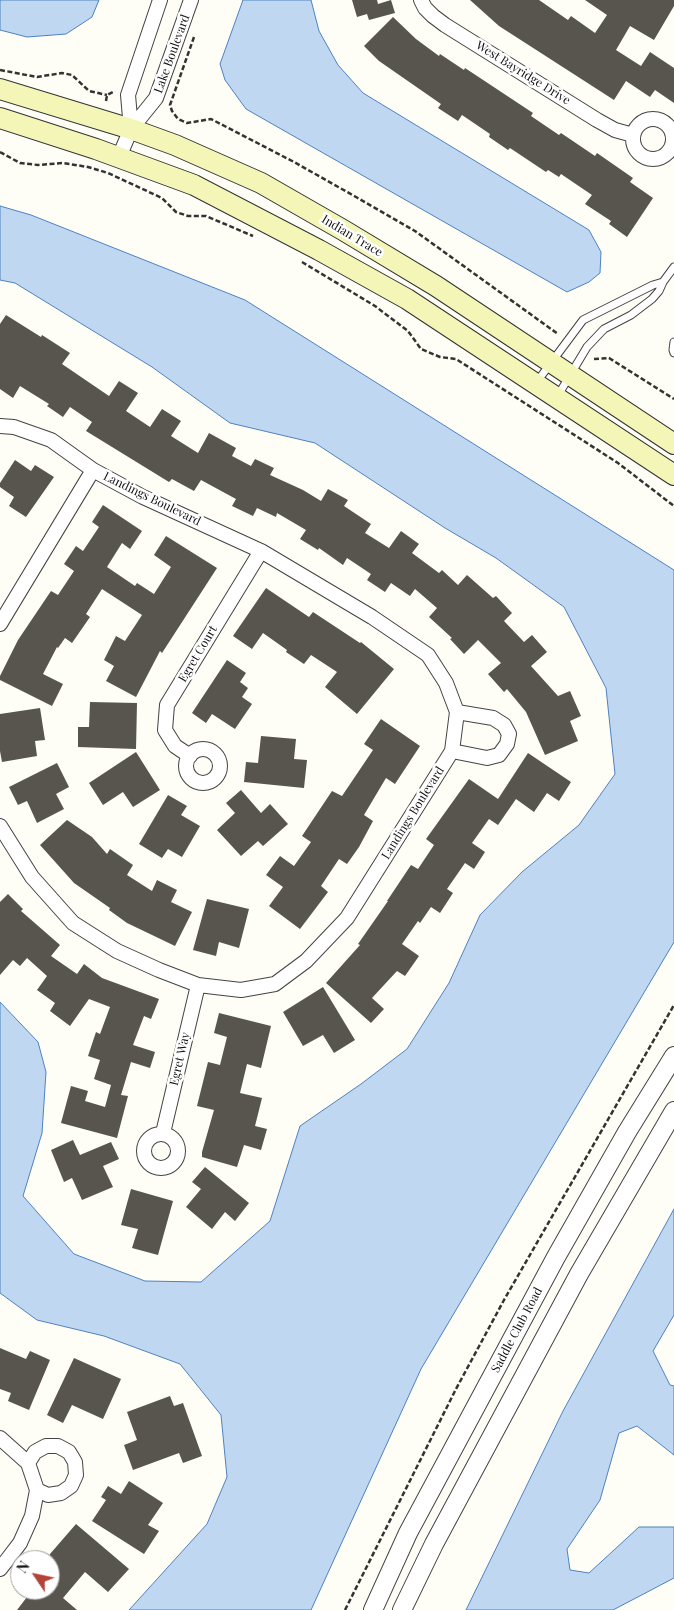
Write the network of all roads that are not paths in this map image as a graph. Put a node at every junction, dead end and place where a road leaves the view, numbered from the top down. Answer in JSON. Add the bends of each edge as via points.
{"nodes":[{"id":1,"x":160,"y":0,"type":"edge"},
{"id":2,"x":191,"y":0,"type":"edge"},
{"id":3,"x":421,"y":0,"type":"edge"},
{"id":4,"x":0,"y":89,"type":"edge"},
{"id":5,"x":0,"y":118,"type":"edge"},
{"id":6,"x":131,"y":129,"type":"junction"},
{"id":7,"x":633,"y":135,"type":"dead end"},
{"id":8,"x":119,"y":157,"type":"junction"},
{"id":9,"x":674,"y":267,"type":"edge"},
{"id":10,"x":663,"y":282,"type":"junction"},
{"id":11,"x":674,"y":342,"type":"edge"},
{"id":12,"x":674,"y":353,"type":"edge"},
{"id":13,"x":551,"y":363,"type":"junction"},
{"id":14,"x":570,"y":375,"type":"junction"},
{"id":15,"x":536,"y":385,"type":"junction"},
{"id":16,"x":556,"y":398,"type":"junction"},
{"id":17,"x":0,"y":426,"type":"edge"},
{"id":18,"x":674,"y":444,"type":"edge"},
{"id":19,"x":93,"y":470,"type":"junction"},
{"id":20,"x":674,"y":474,"type":"edge"},
{"id":21,"x":261,"y":551,"type":"junction"},
{"id":22,"x":0,"y":624,"type":"edge"},
{"id":23,"x":457,"y":712,"type":"junction"},
{"id":24,"x":452,"y":751,"type":"junction"},
{"id":25,"x":190,"y":756,"type":"dead end"},
{"id":26,"x":0,"y":826,"type":"edge"},
{"id":27,"x":198,"y":985,"type":"junction"},
{"id":28,"x":674,"y":1056,"type":"edge"},
{"id":29,"x":674,"y":1111,"type":"edge"},
{"id":30,"x":163,"y":1134,"type":"dead end"},
{"id":31,"x":0,"y":1438,"type":"edge"},
{"id":32,"x":28,"y":1463,"type":"junction"},
{"id":33,"x":37,"y":1490,"type":"junction"},
{"id":34,"x":408,"y":1533,"type":"junction"},
{"id":35,"x":434,"y":1544,"type":"junction"},
{"id":36,"x":0,"y":1569,"type":"edge"},
{"id":37,"x":373,"y":1610,"type":"edge"},
{"id":38,"x":402,"y":1610,"type":"edge"}],
"edges":[{"from":1,"to":6,"type":"street","name":"Lake Boulevard","via":[[128,95]]},
{"from":2,"to":6,"type":"street","name":"Lake Boulevard","via":[[156,98]]},
{"from":3,"to":7,"type":"street","name":"West Bayridge Drive","via":[[429,12],[446,25],[597,120]]},
{"from":4,"to":6,"type":"main road","name":"Indian Trace"},
{"from":5,"to":8,"type":"main road"},
{"from":6,"to":8,"type":"street","name":"Lake Boulevard"},
{"from":6,"to":13,"type":"main road","name":"Indian Trace","via":[[261,183],[436,286]]},
{"from":8,"to":15,"type":"main road","via":[[194,185],[319,250],[407,299]]},
{"from":9,"to":10,"type":"lane"},
{"from":10,"to":13,"type":"lane","via":[[583,320]]},
{"from":10,"to":14,"type":"lane","via":[[652,299],[604,329],[586,347]]},
{"from":11,"to":12,"type":"lane"},
{"from":13,"to":14,"type":"main road","name":"Indian Trace"},
{"from":13,"to":15,"type":"lane"},
{"from":14,"to":16,"type":"lane"},
{"from":14,"to":18,"type":"main road","name":"Indian Trace"},
{"from":15,"to":16,"type":"main road"},
{"from":16,"to":20,"type":"main road"},
{"from":17,"to":19,"type":"street","name":"Landings Boulevard","via":[[14,427],[51,440]]},
{"from":19,"to":21,"type":"street","name":"Landings Boulevard"},
{"from":19,"to":22,"type":"street","name":"Landings Boulevard"},
{"from":21,"to":23,"type":"street","name":"Landings Boulevard","via":[[372,617],[428,655],[446,683]]},
{"from":21,"to":25,"type":"street","name":"Egret Court","via":[[167,705],[165,730],[175,746]]},
{"from":23,"to":24,"type":"street","name":"Landings Boulevard"},
{"from":23,"to":24,"type":"street","via":[[493,718],[504,724],[509,734],[499,755],[487,758]]},
{"from":24,"to":27,"type":"street","name":"Landings Boulevard","via":[[346,918],[306,961],[275,984],[241,990]]},
{"from":26,"to":27,"type":"street","name":"Landings Boulevard","via":[[32,877],[72,922],[117,951]]},
{"from":27,"to":30,"type":"street","name":"Egret Way"},
{"from":28,"to":34,"type":"street","name":"Saddle Club Road","via":[[556,1257]]},
{"from":29,"to":35,"type":"street","via":[[579,1274]]},
{"from":31,"to":32,"type":"street"},
{"from":32,"to":33,"type":"street"},
{"from":32,"to":33,"type":"street","via":[[35,1452],[46,1446],[58,1446],[69,1452],[75,1462],[76,1475],[71,1486],[61,1493],[48,1495]]},
{"from":33,"to":36,"type":"street","via":[[32,1516],[20,1542]]},
{"from":34,"to":35,"type":"street"},
{"from":34,"to":37,"type":"street","name":"Saddle Club Road"},
{"from":35,"to":38,"type":"street"}]}
